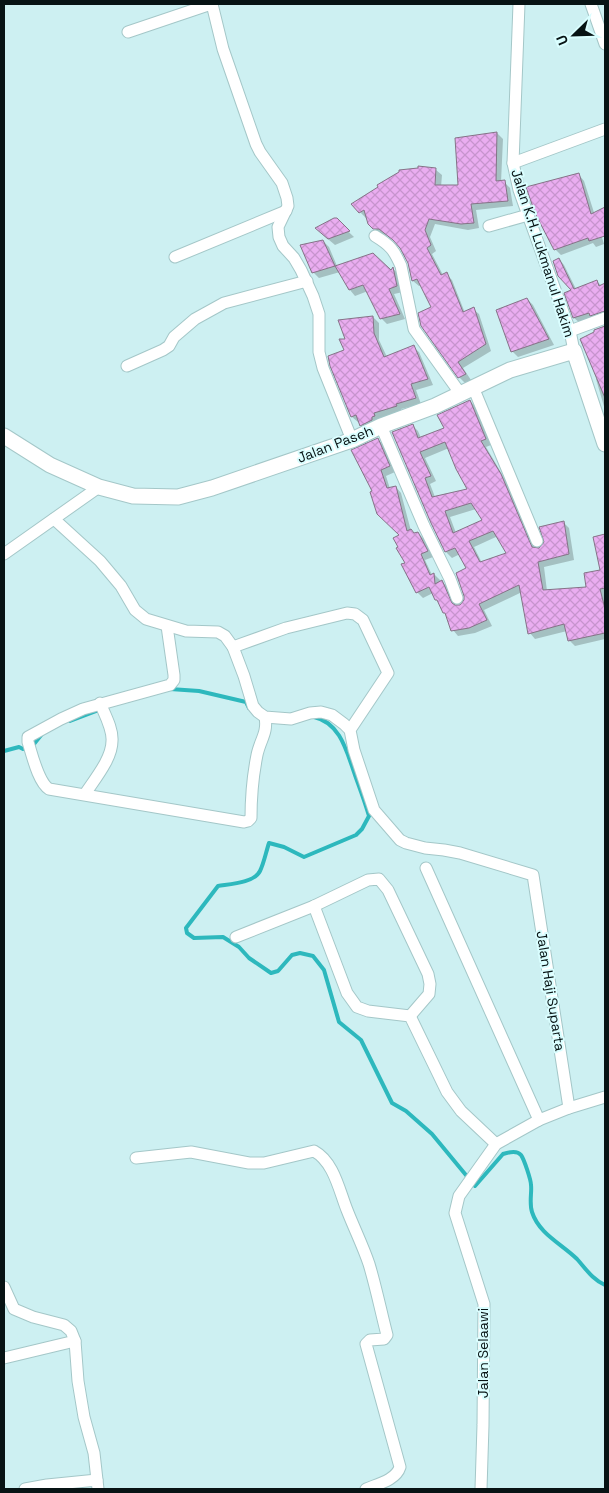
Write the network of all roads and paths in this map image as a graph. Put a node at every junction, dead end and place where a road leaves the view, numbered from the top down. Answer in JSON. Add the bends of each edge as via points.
{"nodes":[{"id":1,"x":211,"y":4,"type":"edge"},
{"id":2,"x":519,"y":4,"type":"edge"},
{"id":3,"x":593,"y":8,"type":"edge"},
{"id":4,"x":605,"y":8,"type":"edge"},
{"id":5,"x":128,"y":32,"type":"dead end"},
{"id":6,"x":605,"y":44,"type":"edge"},
{"id":7,"x":605,"y":129,"type":"edge"},
{"id":8,"x":513,"y":163,"type":"junction"},
{"id":9,"x":286,"y":211,"type":"junction"},
{"id":10,"x":528,"y":215,"type":"junction"},
{"id":11,"x":489,"y":226,"type":"dead end"},
{"id":12,"x":375,"y":236,"type":"dead end"},
{"id":13,"x":175,"y":258,"type":"dead end"},
{"id":14,"x":307,"y":281,"type":"junction"},
{"id":15,"x":605,"y":318,"type":"edge"},
{"id":16,"x":570,"y":331,"type":"junction"},
{"id":17,"x":574,"y":351,"type":"junction"},
{"id":18,"x":127,"y":366,"type":"dead end"},
{"id":19,"x":467,"y":390,"type":"junction"},
{"id":20,"x":381,"y":426,"type":"junction"},
{"id":21,"x":4,"y":436,"type":"edge"},
{"id":22,"x":352,"y":440,"type":"junction"},
{"id":23,"x":605,"y":444,"type":"edge"},
{"id":24,"x":99,"y":487,"type":"junction"},
{"id":25,"x":54,"y":518,"type":"junction"},
{"id":26,"x":537,"y":541,"type":"dead end"},
{"id":27,"x":4,"y":554,"type":"edge"},
{"id":28,"x":457,"y":598,"type":"dead end"},
{"id":29,"x":168,"y":626,"type":"junction"},
{"id":30,"x":233,"y":647,"type":"junction"},
{"id":31,"x":102,"y":707,"type":"junction"},
{"id":32,"x":266,"y":721,"type":"junction"},
{"id":33,"x":350,"y":730,"type":"junction"},
{"id":34,"x":85,"y":794,"type":"junction"},
{"id":35,"x":426,"y":868,"type":"dead end"},
{"id":36,"x":314,"y":906,"type":"junction"},
{"id":37,"x":236,"y":937,"type":"dead end"},
{"id":38,"x":410,"y":1016,"type":"junction"},
{"id":39,"x":605,"y":1097,"type":"edge"},
{"id":40,"x":569,"y":1108,"type":"junction"},
{"id":41,"x":539,"y":1120,"type":"junction"},
{"id":42,"x":496,"y":1144,"type":"junction"},
{"id":43,"x":136,"y":1158,"type":"dead end"},
{"id":44,"x":4,"y":1287,"type":"edge"},
{"id":45,"x":75,"y":1341,"type":"junction"},
{"id":46,"x":4,"y":1358,"type":"edge"},
{"id":47,"x":392,"y":1484,"type":"edge"},
{"id":48,"x":97,"y":1485,"type":"edge"},
{"id":49,"x":25,"y":1489,"type":"edge"},
{"id":50,"x":366,"y":1489,"type":"edge"},
{"id":51,"x":481,"y":1489,"type":"edge"}],
"edges":[{"from":1,"to":5,"type":"street"},
{"from":1,"to":9,"type":"street","via":[[256,144],[282,183],[288,206]]},
{"from":2,"to":8,"type":"street","name":"Jalan K.H. Lukmanul Hakim"},
{"from":3,"to":4,"type":"street"},
{"from":3,"to":6,"type":"street"},
{"from":7,"to":8,"type":"street"},
{"from":8,"to":10,"type":"street","name":"Jalan K.H. Lukmanul Hakim"},
{"from":9,"to":13,"type":"street"},
{"from":9,"to":14,"type":"street","via":[[278,227],[279,237]]},
{"from":10,"to":11,"type":"street"},
{"from":10,"to":16,"type":"street","name":"Jalan K.H. Lukmanul Hakim"},
{"from":12,"to":19,"type":"street","via":[[388,244],[401,266],[414,329]]},
{"from":14,"to":18,"type":"street","via":[[224,303],[195,319],[163,350]]},
{"from":14,"to":22,"type":"street","via":[[319,314],[322,368]]},
{"from":15,"to":16,"type":"street"},
{"from":16,"to":17,"type":"street","name":"Jalan K.H. Lukmanul Hakim"},
{"from":17,"to":19,"type":"street","name":"Jalan Paseh","via":[[510,370]]},
{"from":17,"to":23,"type":"street"},
{"from":19,"to":20,"type":"street","name":"Jalan Paseh"},
{"from":19,"to":26,"type":"street"},
{"from":20,"to":22,"type":"street","name":"Jalan Paseh"},
{"from":20,"to":28,"type":"street"},
{"from":21,"to":24,"type":"street","name":"Jalan Paseh","via":[[50,465]]},
{"from":22,"to":24,"type":"street","name":"Jalan Paseh","via":[[178,497],[133,496]]},
{"from":24,"to":25,"type":"street"},
{"from":25,"to":27,"type":"street"},
{"from":25,"to":29,"type":"street","via":[[100,561],[121,586],[135,610],[146,620]]},
{"from":29,"to":30,"type":"street","via":[[186,631],[218,632]]},
{"from":29,"to":31,"type":"street","via":[[174,675],[172,683]]},
{"from":30,"to":32,"type":"street","via":[[253,706]]},
{"from":30,"to":33,"type":"street","via":[[286,628],[347,613],[355,614],[363,620],[388,673]]},
{"from":31,"to":34,"type":"street","via":[[113,743]]},
{"from":31,"to":34,"type":"street","via":[[83,709],[28,737],[45,787]]},
{"from":32,"to":33,"type":"street","via":[[322,712],[338,719]]},
{"from":32,"to":34,"type":"street","via":[[257,752],[251,818],[248,821]]},
{"from":33,"to":40,"type":"street","name":"Jalan Haji Suparta","via":[[374,810],[400,840],[533,874]]},
{"from":35,"to":41,"type":"street"},
{"from":36,"to":37,"type":"street"},
{"from":36,"to":38,"type":"street","via":[[348,993],[357,1007]]},
{"from":36,"to":38,"type":"street","via":[[368,880],[379,879],[388,890],[428,974],[429,994]]},
{"from":38,"to":42,"type":"street","via":[[447,1092],[461,1111]]},
{"from":39,"to":40,"type":"street","name":"Jalan Selaawi"},
{"from":40,"to":41,"type":"street","name":"Jalan Selaawi"},
{"from":41,"to":42,"type":"street","name":"Jalan Selaawi"},
{"from":42,"to":51,"type":"street","name":"Jalan Selaawi","via":[[459,1196],[455,1213],[484,1304]]},
{"from":43,"to":47,"type":"street","via":[[191,1152],[264,1163],[314,1151],[322,1155],[337,1182],[359,1237],[387,1336],[366,1344],[400,1468]]},
{"from":44,"to":45,"type":"street","via":[[14,1309],[64,1325]]},
{"from":45,"to":46,"type":"street"},
{"from":45,"to":48,"type":"street","via":[[78,1381],[94,1452]]},
{"from":47,"to":50,"type":"street"},
{"from":48,"to":49,"type":"street","via":[[47,1485]]}]}
